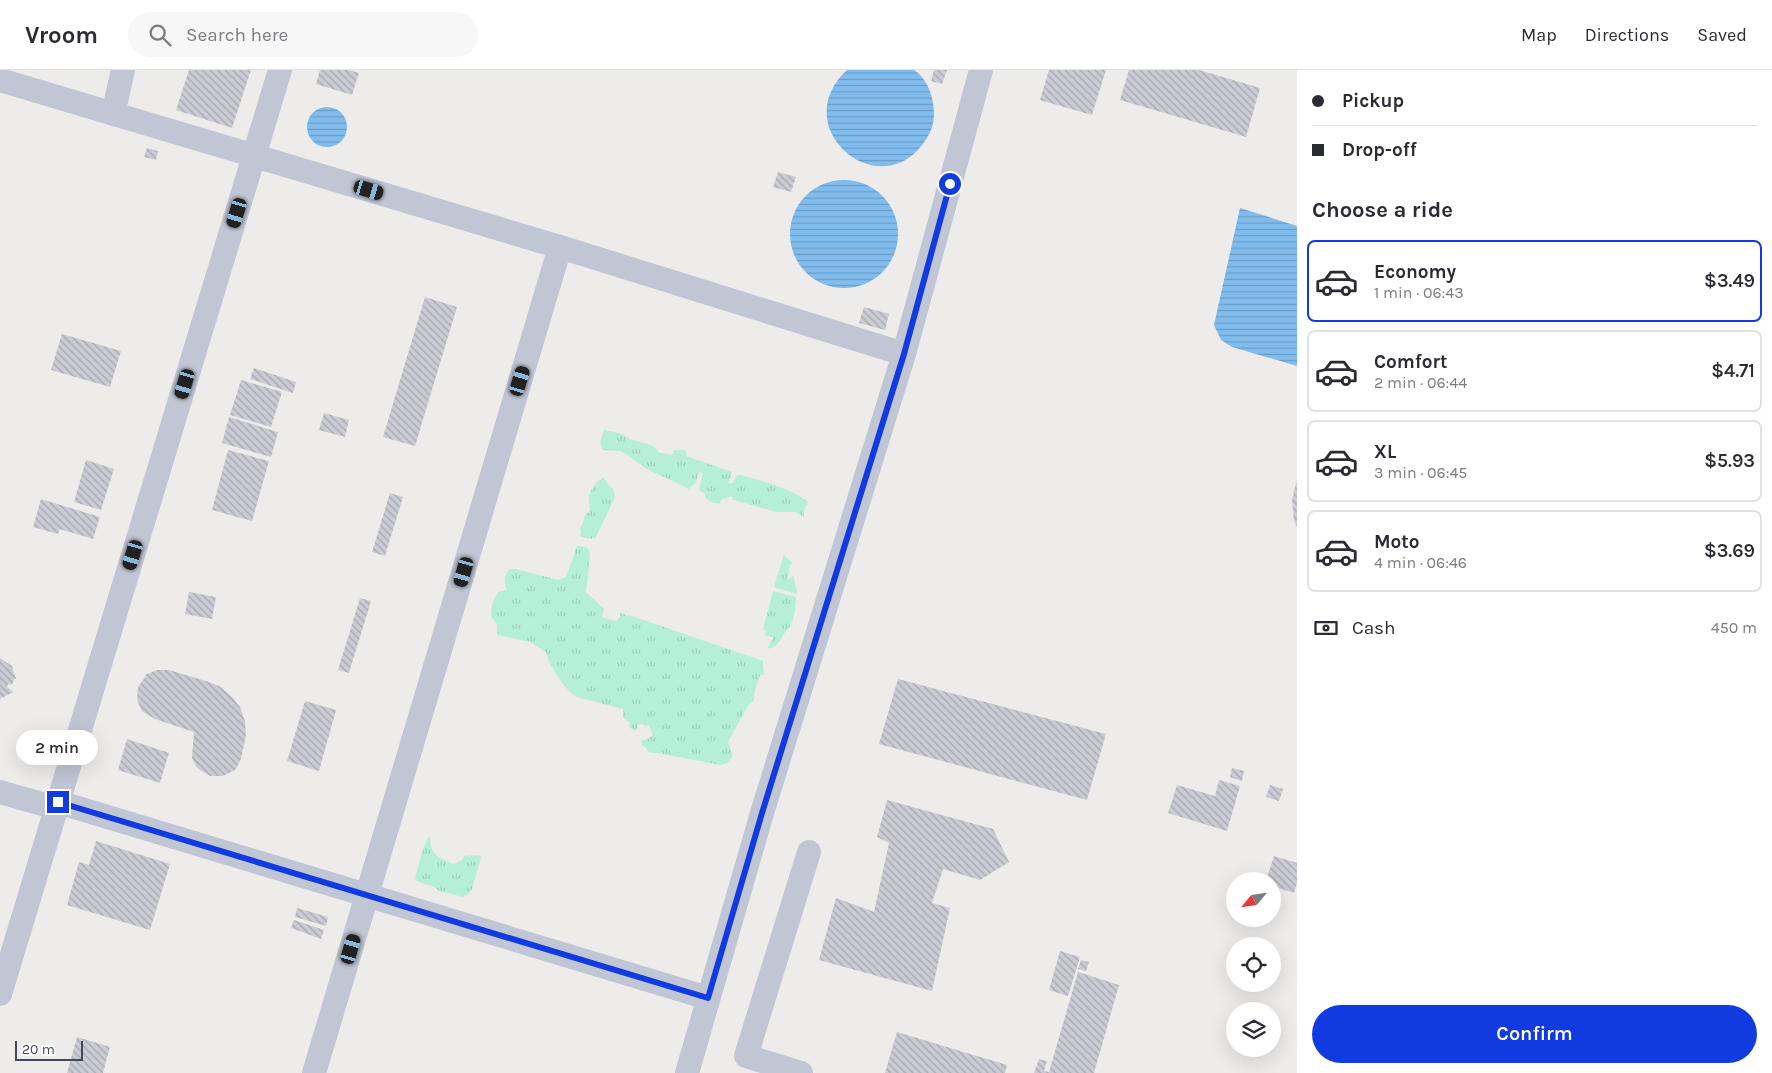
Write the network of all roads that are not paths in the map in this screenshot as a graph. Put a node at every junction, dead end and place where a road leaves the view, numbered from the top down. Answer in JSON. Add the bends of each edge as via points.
{"nodes":[{"id":1,"x":123,"y":70,"type":"edge"},
{"id":2,"x":280,"y":70,"type":"edge"},
{"id":3,"x":981,"y":70,"type":"edge"},
{"id":4,"x":0,"y":80,"type":"edge"},
{"id":5,"x":113,"y":114,"type":"junction"},
{"id":6,"x":254,"y":156,"type":"junction"},
{"id":7,"x":560,"y":247,"type":"junction"},
{"id":8,"x":904,"y":354,"type":"junction"},
{"id":9,"x":0,"y":792,"type":"edge"},
{"id":10,"x":57,"y":805,"type":"junction"},
{"id":11,"x":809,"y":852,"type":"dead end"},
{"id":12,"x":367,"y":896,"type":"junction"},
{"id":13,"x":0,"y":994,"type":"edge"},
{"id":14,"x":708,"y":998,"type":"junction"},
{"id":15,"x":314,"y":1073,"type":"edge"},
{"id":16,"x":687,"y":1073,"type":"edge"},
{"id":17,"x":801,"y":1073,"type":"edge"}],
"edges":[{"from":1,"to":5,"type":"lane"},
{"from":2,"to":6,"type":"lane"},
{"from":3,"to":8,"type":"lane"},
{"from":4,"to":5,"type":"lane"},
{"from":5,"to":6,"type":"lane"},
{"from":6,"to":7,"type":"lane"},
{"from":6,"to":10,"type":"lane"},
{"from":7,"to":8,"type":"lane"},
{"from":7,"to":12,"type":"lane"},
{"from":8,"to":14,"type":"lane"},
{"from":9,"to":10,"type":"lane"},
{"from":10,"to":12,"type":"lane"},
{"from":10,"to":13,"type":"lane"},
{"from":11,"to":17,"type":"lane","via":[[746,1056]]},
{"from":12,"to":14,"type":"lane"},
{"from":12,"to":15,"type":"lane"},
{"from":14,"to":16,"type":"lane"}]}
